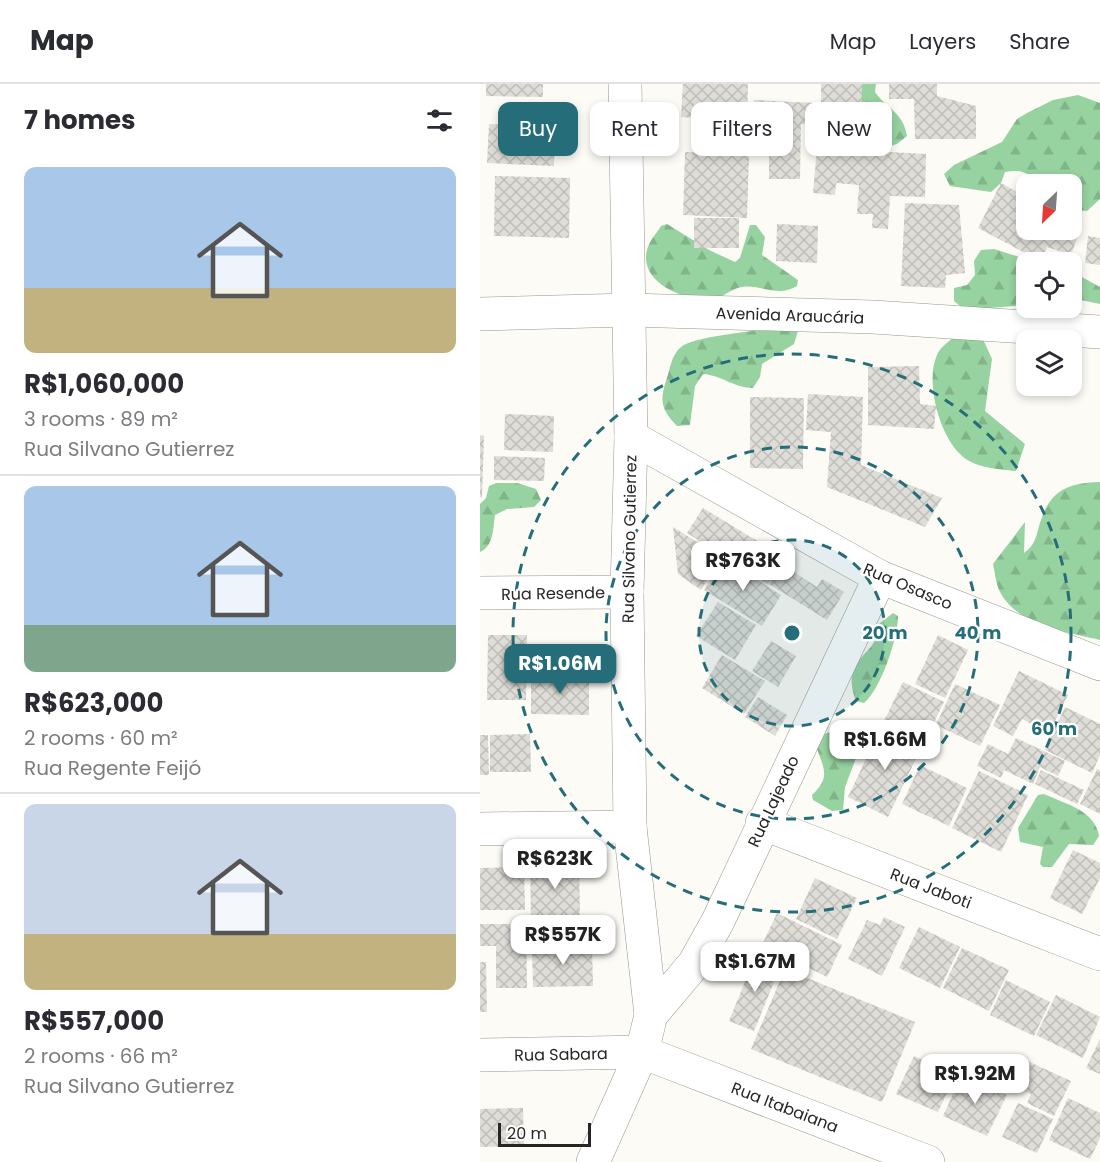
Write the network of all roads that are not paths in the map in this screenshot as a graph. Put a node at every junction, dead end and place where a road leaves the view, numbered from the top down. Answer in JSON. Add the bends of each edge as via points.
{"nodes":[{"id":1,"x":625,"y":84,"type":"edge"},
{"id":2,"x":629,"y":310,"type":"junction"},
{"id":3,"x":480,"y":314,"type":"edge"},
{"id":4,"x":1100,"y":332,"type":"edge"},
{"id":5,"x":631,"y":437,"type":"junction"},
{"id":6,"x":880,"y":577,"type":"junction"},
{"id":7,"x":627,"y":592,"type":"junction"},
{"id":8,"x":480,"y":594,"type":"edge"},
{"id":9,"x":1100,"y":664,"type":"edge"},
{"id":10,"x":762,"y":823,"type":"junction"},
{"id":11,"x":630,"y":827,"type":"junction"},
{"id":12,"x":480,"y":829,"type":"edge"},
{"id":13,"x":1100,"y":954,"type":"edge"},
{"id":14,"x":651,"y":1016,"type":"junction"},
{"id":15,"x":642,"y":1052,"type":"junction"},
{"id":16,"x":480,"y":1055,"type":"edge"},
{"id":17,"x":593,"y":1162,"type":"edge"},
{"id":18,"x":928,"y":1162,"type":"edge"}],
"edges":[{"from":1,"to":2,"type":"street","name":"Rua Silvano Gutierrez"},
{"from":2,"to":3,"type":"street","name":"Avenida Araucária"},
{"from":2,"to":4,"type":"street","name":"Avenida Araucária","via":[[873,317]]},
{"from":2,"to":5,"type":"street","name":"Rua Silvano Gutierrez"},
{"from":5,"to":6,"type":"street","name":"Rua Osasco"},
{"from":5,"to":7,"type":"street","name":"Rua Silvano Gutierrez"},
{"from":6,"to":9,"type":"street","name":"Rua Osasco"},
{"from":6,"to":10,"type":"street","name":"Rua Lajeado"},
{"from":7,"to":8,"type":"street","name":"Rua Resende"},
{"from":7,"to":11,"type":"street","name":"Rua Silvano Gutierrez"},
{"from":10,"to":13,"type":"street","name":"Rua Jaboti"},
{"from":10,"to":14,"type":"street","name":"Rua Lajeado","via":[[694,964]]},
{"from":11,"to":12,"type":"street"},
{"from":11,"to":14,"type":"street","name":"Rua Silvano Gutierrez"},
{"from":14,"to":15,"type":"street","name":"Rua Silvano Gutierrez"},
{"from":15,"to":16,"type":"street","name":"Rua Sabara"},
{"from":15,"to":17,"type":"street","name":"Rua Silvano Gutierrez"},
{"from":15,"to":18,"type":"street","name":"Rua Itabaiana"}]}
